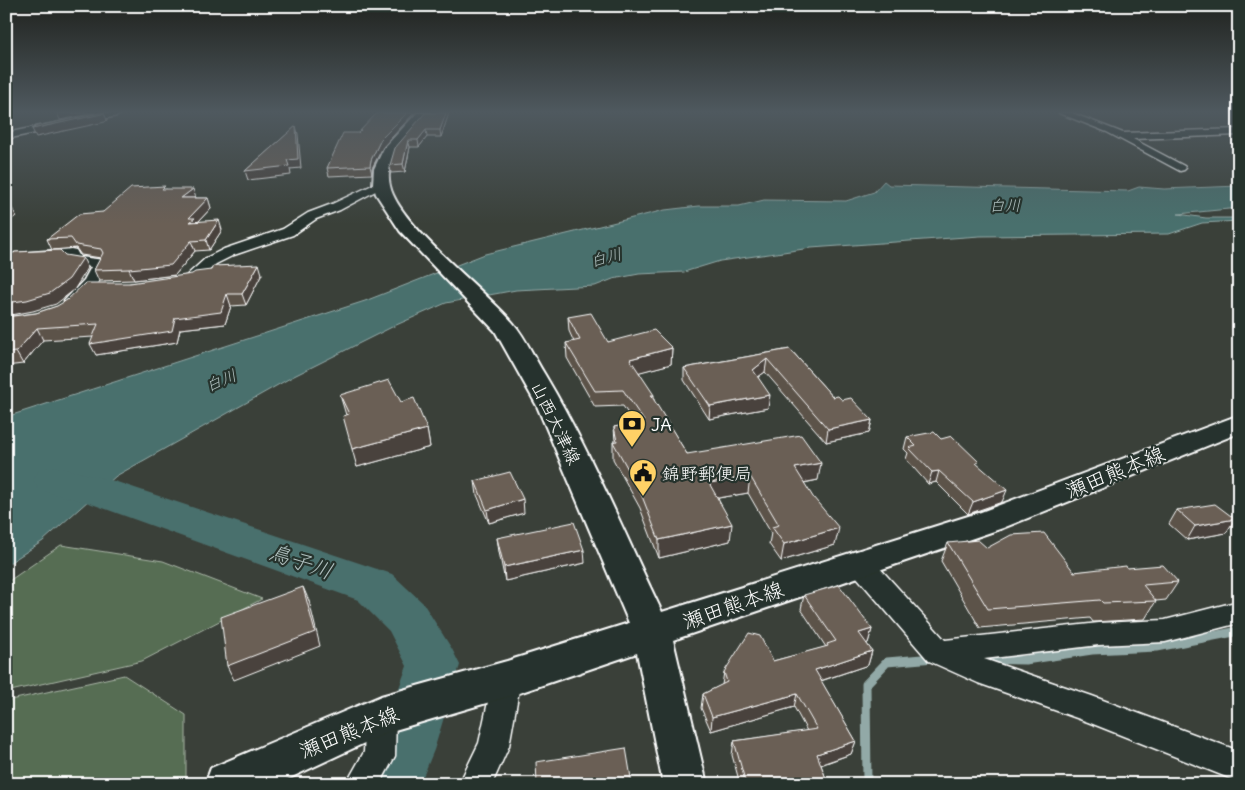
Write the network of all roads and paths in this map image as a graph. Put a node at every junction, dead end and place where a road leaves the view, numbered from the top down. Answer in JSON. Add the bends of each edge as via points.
{"nodes":[{"id":1,"x":390,"y":150,"type":"edge"},
{"id":2,"x":1148,"y":150,"type":"edge"},
{"id":3,"x":1180,"y":168,"type":"dead end"},
{"id":4,"x":381,"y":184,"type":"junction"},
{"id":5,"x":6,"y":258,"type":"edge"},
{"id":6,"x":162,"y":284,"type":"edge"},
{"id":7,"x":86,"y":288,"type":"junction"},
{"id":8,"x":105,"y":288,"type":"edge"},
{"id":9,"x":59,"y":313,"type":"edge"},
{"id":10,"x":1239,"y":424,"type":"edge"},
{"id":11,"x":859,"y":562,"type":"junction"},
{"id":12,"x":1239,"y":612,"type":"edge"},
{"id":13,"x":652,"y":632,"type":"junction"},
{"id":14,"x":939,"y":653,"type":"junction"},
{"id":15,"x":507,"y":679,"type":"junction"},
{"id":16,"x":381,"y":715,"type":"junction"},
{"id":17,"x":1239,"y":767,"type":"edge"},
{"id":18,"x":227,"y":784,"type":"edge"},
{"id":19,"x":362,"y":784,"type":"edge"},
{"id":20,"x":476,"y":784,"type":"edge"},
{"id":21,"x":685,"y":784,"type":"edge"}],
"edges":[{"from":1,"to":4,"type":"main road","via":[[382,170]]},
{"from":2,"to":3,"type":"street"},
{"from":4,"to":6,"type":"street","via":[[312,216],[288,232],[211,261],[191,280]]},
{"from":4,"to":13,"type":"main road","name":"山西大津線","via":[[406,227],[505,328],[550,406]]},
{"from":5,"to":7,"type":"street","via":[[71,253],[74,261],[99,263]]},
{"from":7,"to":8,"type":"street"},
{"from":7,"to":9,"type":"street"},
{"from":10,"to":11,"type":"main road","name":"瀬田熊本線","via":[[992,520]]},
{"from":11,"to":13,"type":"main road","name":"瀬田熊本線"},
{"from":11,"to":14,"type":"street"},
{"from":12,"to":14,"type":"street","via":[[1165,631],[1099,634]]},
{"from":13,"to":15,"type":"main road","name":"瀬田熊本線"},
{"from":13,"to":21,"type":"main road","name":"山西大津線"},
{"from":14,"to":17,"type":"street"},
{"from":15,"to":16,"type":"main road","name":"瀬田熊本線"},
{"from":15,"to":20,"type":"street","via":[[494,746]]},
{"from":16,"to":18,"type":"main road","name":"瀬田熊本線"},
{"from":16,"to":19,"type":"street","via":[[379,756]]}]}
